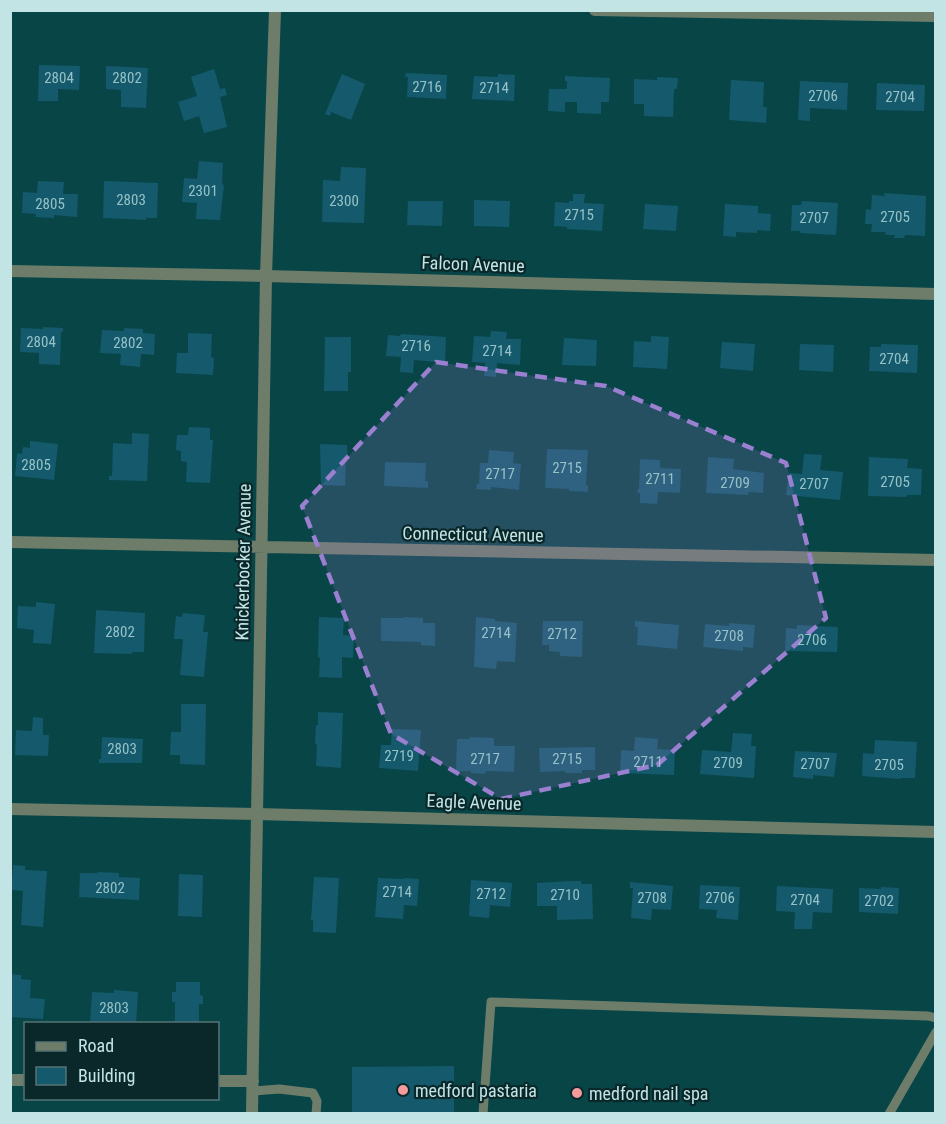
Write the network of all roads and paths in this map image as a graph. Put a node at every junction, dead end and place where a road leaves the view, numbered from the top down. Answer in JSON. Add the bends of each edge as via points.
{"nodes":[{"id":1,"x":275,"y":10,"type":"edge"},
{"id":2,"x":596,"y":10,"type":"edge"},
{"id":3,"x":936,"y":16,"type":"edge"},
{"id":4,"x":10,"y":271,"type":"edge"},
{"id":5,"x":266,"y":276,"type":"junction"},
{"id":6,"x":936,"y":294,"type":"edge"},
{"id":7,"x":10,"y":542,"type":"edge"},
{"id":8,"x":261,"y":548,"type":"junction"},
{"id":9,"x":936,"y":560,"type":"edge"},
{"id":10,"x":10,"y":809,"type":"edge"},
{"id":11,"x":257,"y":814,"type":"junction"},
{"id":12,"x":936,"y":832,"type":"edge"},
{"id":13,"x":936,"y":1018,"type":"edge"},
{"id":14,"x":936,"y":1032,"type":"edge"},
{"id":15,"x":219,"y":1081,"type":"edge"},
{"id":16,"x":253,"y":1086,"type":"junction"},
{"id":17,"x":252,"y":1113,"type":"edge"},
{"id":18,"x":316,"y":1113,"type":"edge"},
{"id":19,"x":483,"y":1113,"type":"edge"},
{"id":20,"x":889,"y":1113,"type":"edge"}],
"edges":[{"from":1,"to":5,"type":"street","name":"Knickerbocker Avenue"},
{"from":2,"to":3,"type":"street"},
{"from":4,"to":5,"type":"street","name":"Falcon Avenue"},
{"from":5,"to":6,"type":"street","name":"Falcon Avenue"},
{"from":5,"to":8,"type":"street","name":"Knickerbocker Avenue"},
{"from":7,"to":8,"type":"street","name":"Connecticut Avenue"},
{"from":8,"to":9,"type":"street","name":"Connecticut Avenue"},
{"from":8,"to":11,"type":"street","name":"Knickerbocker Avenue"},
{"from":10,"to":11,"type":"street","name":"Eagle Avenue"},
{"from":11,"to":12,"type":"street","name":"Eagle Avenue"},
{"from":11,"to":16,"type":"street","name":"Knickerbocker Avenue"},
{"from":13,"to":19,"type":"lane","via":[[491,1002]]},
{"from":14,"to":20,"type":"lane"},
{"from":15,"to":16,"type":"street"},
{"from":16,"to":17,"type":"street","name":"Knickerbocker Avenue"},
{"from":16,"to":18,"type":"lane","via":[[313,1093]]}]}
